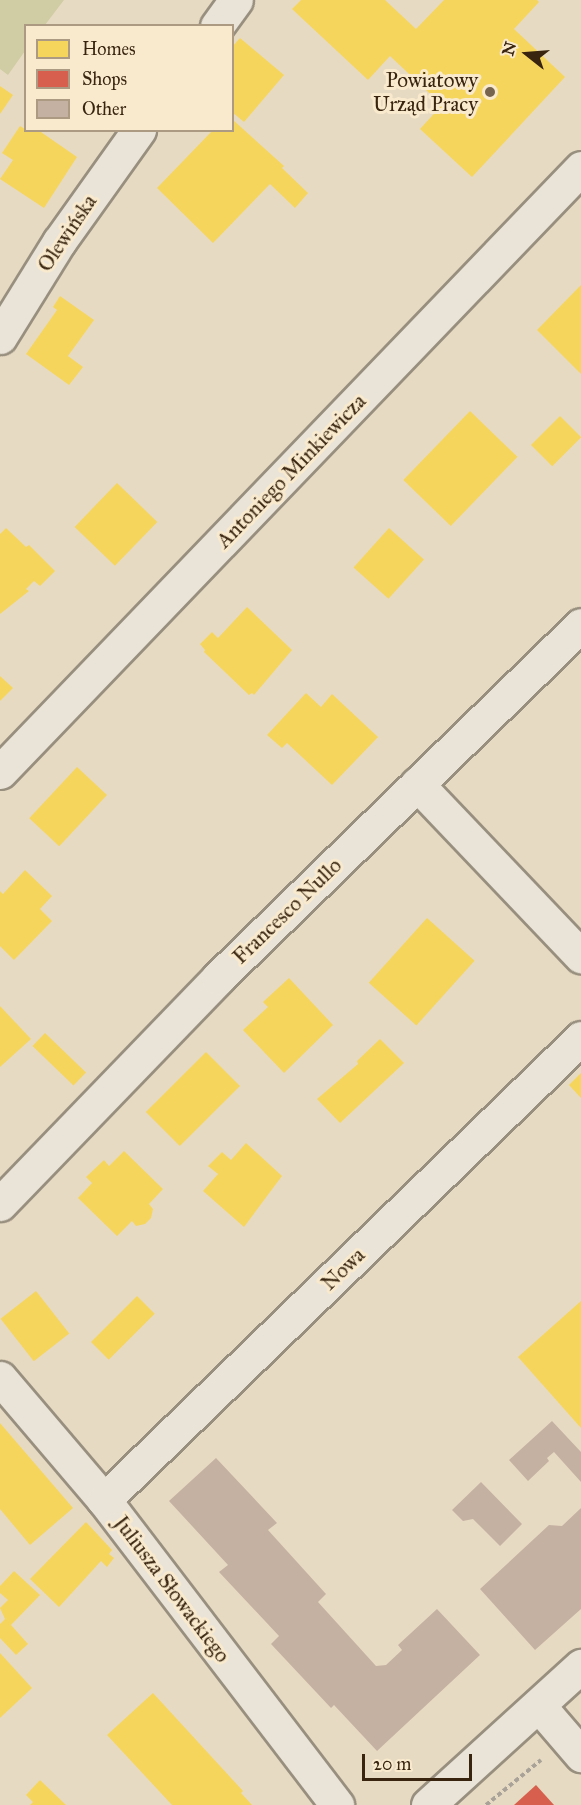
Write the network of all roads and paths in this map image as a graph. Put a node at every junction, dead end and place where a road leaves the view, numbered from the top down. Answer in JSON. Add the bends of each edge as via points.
{"nodes":[{"id":1,"x":236,"y":0,"type":"edge"},
{"id":2,"x":218,"y":24,"type":"edge"},
{"id":3,"x":138,"y":132,"type":"edge"},
{"id":4,"x":581,"y":168,"type":"edge"},
{"id":5,"x":0,"y":338,"type":"edge"},
{"id":6,"x":581,"y":626,"type":"edge"},
{"id":7,"x":0,"y":772,"type":"edge"},
{"id":8,"x":417,"y":784,"type":"junction"},
{"id":9,"x":581,"y":956,"type":"edge"},
{"id":10,"x":581,"y":1038,"type":"edge"},
{"id":11,"x":0,"y":1204,"type":"edge"},
{"id":12,"x":0,"y":1378,"type":"edge"},
{"id":13,"x":104,"y":1500,"type":"junction"},
{"id":14,"x":581,"y":1666,"type":"edge"},
{"id":15,"x":539,"y":1706,"type":"junction"},
{"id":16,"x":549,"y":1753,"type":"dead end"},
{"id":17,"x":581,"y":1755,"type":"edge"},
{"id":18,"x":337,"y":1805,"type":"edge"},
{"id":19,"x":428,"y":1805,"type":"edge"},
{"id":20,"x":486,"y":1805,"type":"edge"}],
"edges":[{"from":1,"to":2,"type":"street"},
{"from":3,"to":5,"type":"street","name":"Olewińska","via":[[58,242]]},
{"from":4,"to":7,"type":"street","name":"Antoniego Minkiewicza"},
{"from":6,"to":8,"type":"street","name":"Francesco Nullo"},
{"from":8,"to":9,"type":"street"},
{"from":8,"to":11,"type":"street","name":"Francesco Nullo","via":[[218,978]]},
{"from":10,"to":13,"type":"street","name":"Nowa"},
{"from":12,"to":13,"type":"street","name":"Juliusza Słowackiego"},
{"from":13,"to":18,"type":"street","name":"Juliusza Słowackiego"},
{"from":14,"to":15,"type":"street"},
{"from":15,"to":17,"type":"street"},
{"from":15,"to":19,"type":"street"},
{"from":16,"to":20,"type":"path"}]}
